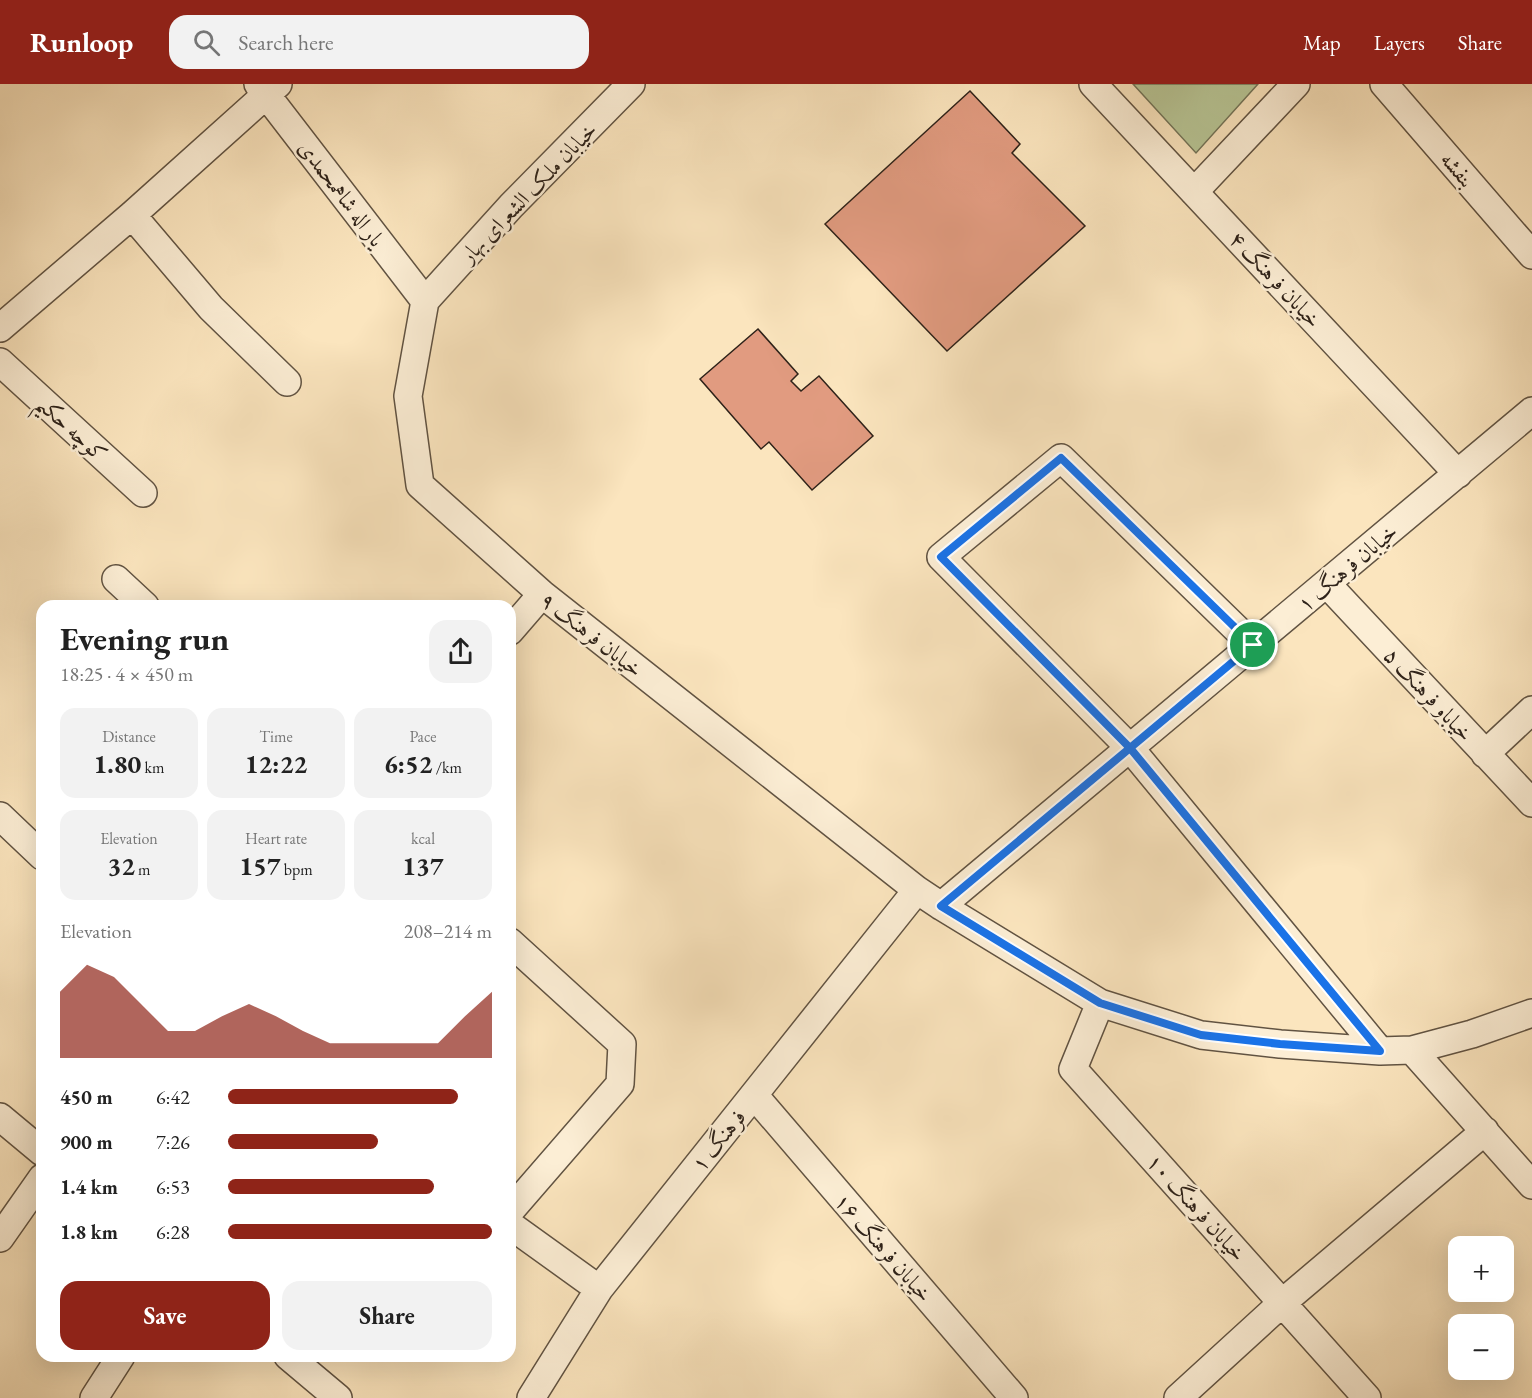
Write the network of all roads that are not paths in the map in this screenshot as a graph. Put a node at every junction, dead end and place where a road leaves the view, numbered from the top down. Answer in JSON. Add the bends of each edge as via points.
{"nodes":[{"id":1,"x":1093,"y":84,"type":"edge"},
{"id":2,"x":1296,"y":84,"type":"edge"},
{"id":3,"x":1384,"y":84,"type":"edge"},
{"id":4,"x":629,"y":85,"type":"edge"},
{"id":5,"x":268,"y":87,"type":"edge"},
{"id":6,"x":1194,"y":192,"type":"junction"},
{"id":7,"x":132,"y":215,"type":"junction"},
{"id":8,"x":1532,"y":255,"type":"edge"},
{"id":9,"x":425,"y":301,"type":"junction"},
{"id":10,"x":0,"y":328,"type":"edge"},
{"id":11,"x":0,"y":362,"type":"edge"},
{"id":12,"x":287,"y":382,"type":"dead end"},
{"id":13,"x":1529,"y":419,"type":"edge"},
{"id":14,"x":1458,"y":474,"type":"junction"},
{"id":15,"x":143,"y":493,"type":"dead end"},
{"id":16,"x":116,"y":579,"type":"dead end"},
{"id":17,"x":1327,"y":584,"type":"junction"},
{"id":18,"x":542,"y":594,"type":"junction"},
{"id":19,"x":139,"y":600,"type":"edge"},
{"id":20,"x":516,"y":624,"type":"edge"},
{"id":21,"x":1253,"y":645,"type":"junction"},
{"id":22,"x":1532,"y":710,"type":"edge"},
{"id":23,"x":1130,"y":748,"type":"junction"},
{"id":24,"x":1485,"y":754,"type":"junction"},
{"id":25,"x":1532,"y":803,"type":"edge"},
{"id":26,"x":0,"y":816,"type":"edge"},
{"id":27,"x":36,"y":850,"type":"edge"},
{"id":28,"x":917,"y":890,"type":"junction"},
{"id":29,"x":941,"y":906,"type":"junction"},
{"id":30,"x":516,"y":947,"type":"edge"},
{"id":31,"x":1100,"y":1003,"type":"junction"},
{"id":32,"x":1532,"y":1013,"type":"edge"},
{"id":33,"x":1412,"y":1050,"type":"junction"},
{"id":34,"x":1380,"y":1051,"type":"junction"},
{"id":35,"x":754,"y":1095,"type":"junction"},
{"id":36,"x":0,"y":1118,"type":"edge"},
{"id":37,"x":1485,"y":1131,"type":"junction"},
{"id":38,"x":36,"y":1147,"type":"edge"},
{"id":39,"x":1532,"y":1185,"type":"edge"},
{"id":40,"x":36,"y":1187,"type":"edge"},
{"id":41,"x":516,"y":1204,"type":"edge"},
{"id":42,"x":516,"y":1229,"type":"edge"},
{"id":43,"x":0,"y":1238,"type":"edge"},
{"id":44,"x":599,"y":1289,"type":"junction"},
{"id":45,"x":1282,"y":1303,"type":"junction"},
{"id":46,"x":117,"y":1362,"type":"edge"},
{"id":47,"x":295,"y":1362,"type":"edge"},
{"id":48,"x":94,"y":1398,"type":"edge"},
{"id":49,"x":338,"y":1398,"type":"edge"},
{"id":50,"x":531,"y":1398,"type":"edge"},
{"id":51,"x":1014,"y":1398,"type":"edge"},
{"id":52,"x":1178,"y":1398,"type":"edge"},
{"id":53,"x":1367,"y":1398,"type":"edge"}],
"edges":[{"from":1,"to":6,"type":"street","name":"خیابان فرهنگ ۴"},
{"from":2,"to":6,"type":"street"},
{"from":3,"to":8,"type":"street","name":"بنفشه"},
{"from":4,"to":9,"type":"street","name":"خیابان ملک الشعرای بهار"},
{"from":5,"to":7,"type":"street"},
{"from":5,"to":9,"type":"street","name":"یار اله شاهمحمدی"},
{"from":6,"to":14,"type":"street","name":"خیابان فرهنگ ۴"},
{"from":7,"to":10,"type":"street"},
{"from":7,"to":12,"type":"street","via":[[211,308]]},
{"from":9,"to":18,"type":"street","name":"خیابان فرهنگ ۹","via":[[408,396],[420,485]]},
{"from":11,"to":15,"type":"street","name":"کوچه حکیم"},
{"from":13,"to":14,"type":"street","name":"خیابان فرهنگ ۱"},
{"from":14,"to":17,"type":"street","name":"خیابان فرهنگ ۱"},
{"from":16,"to":19,"type":"street"},
{"from":17,"to":21,"type":"street","name":"خیابان فرهنگ ۱"},
{"from":17,"to":24,"type":"street","name":"خیاباو فرهنگ ۵"},
{"from":18,"to":20,"type":"street"},
{"from":18,"to":28,"type":"street","name":"خیابان فرهنگ ۹"},
{"from":21,"to":23,"type":"street","name":"خیابان فرهنگ ۱"},
{"from":21,"to":23,"type":"street","via":[[1061,458],[941,557]]},
{"from":22,"to":24,"type":"street"},
{"from":23,"to":29,"type":"street","name":"خیابان فرهنگ ۱"},
{"from":23,"to":34,"type":"street"},
{"from":24,"to":25,"type":"street","name":"خیاباو فرهنگ ۵"},
{"from":26,"to":27,"type":"street"},
{"from":28,"to":29,"type":"street","name":"خیابان فرهنگ ۹"},
{"from":28,"to":35,"type":"street","name":"فرهنگ ۱"},
{"from":29,"to":31,"type":"street","name":"خیابان فرهنگ ۹"},
{"from":30,"to":41,"type":"street","via":[[622,1044],[620,1084]]},
{"from":31,"to":34,"type":"street","name":"خیابان فرهنگ ۹","via":[[1201,1035]]},
{"from":31,"to":45,"type":"street","name":"خیابان فرهنگ ۱۰","via":[[1073,1069]]},
{"from":32,"to":33,"type":"street","name":"خیابان فرهنگ ۹"},
{"from":33,"to":34,"type":"street","name":"خیابان فرهنگ ۹"},
{"from":33,"to":37,"type":"street"},
{"from":35,"to":44,"type":"street","name":"فرهنگ ۱"},
{"from":35,"to":51,"type":"street","name":"خیابان فرهنگ ۱۶"},
{"from":36,"to":38,"type":"street"},
{"from":37,"to":39,"type":"street"},
{"from":37,"to":45,"type":"street"},
{"from":40,"to":43,"type":"street"},
{"from":42,"to":44,"type":"street"},
{"from":44,"to":50,"type":"street","name":"فرهنگ ۱"},
{"from":45,"to":52,"type":"street"},
{"from":45,"to":53,"type":"street","name":"خیابان فرهنگ ۱۰"},
{"from":46,"to":48,"type":"street"},
{"from":47,"to":49,"type":"street"}]}
